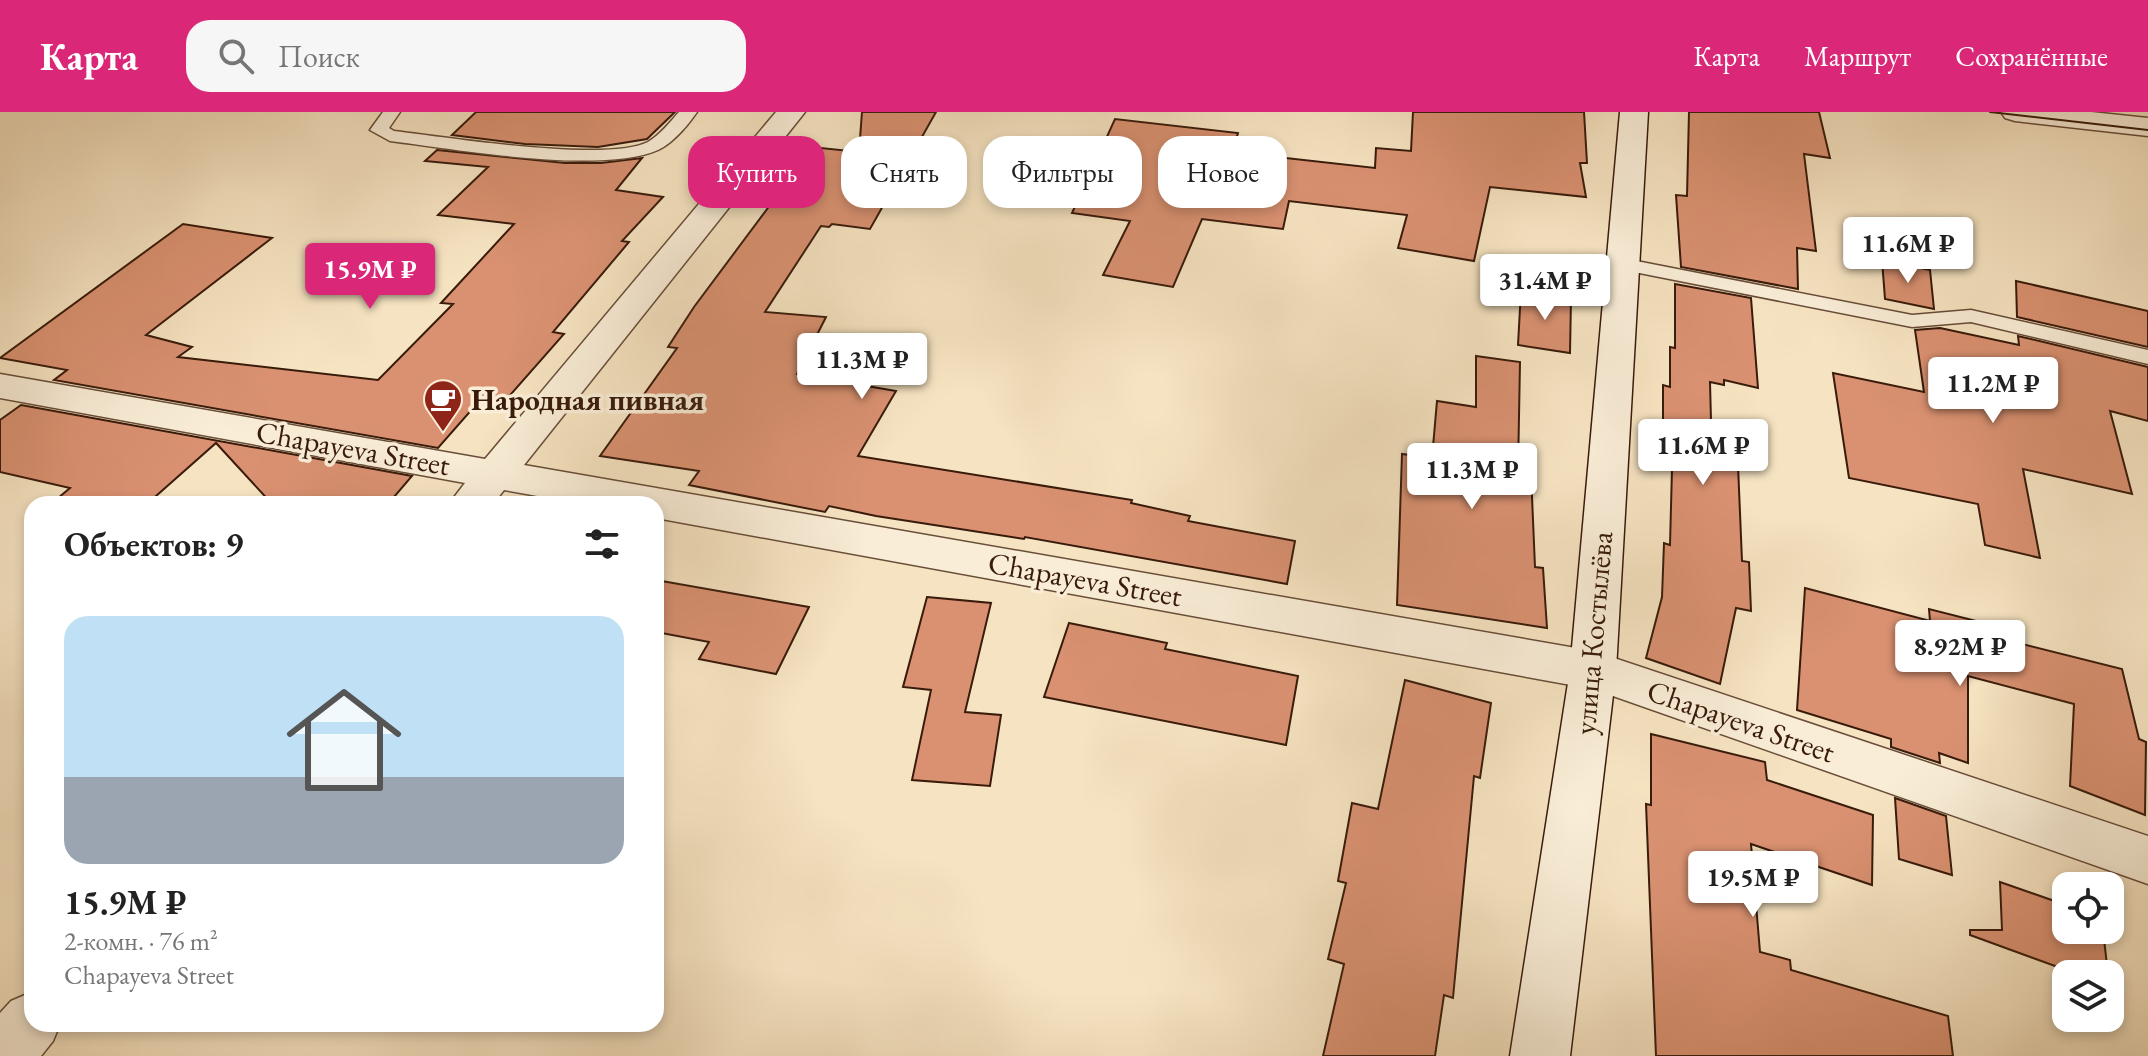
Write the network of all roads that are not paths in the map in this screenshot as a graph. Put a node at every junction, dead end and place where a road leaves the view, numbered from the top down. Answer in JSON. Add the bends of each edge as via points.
{"nodes":[{"id":1,"x":392,"y":112,"type":"edge"},
{"id":2,"x":689,"y":112,"type":"edge"},
{"id":3,"x":791,"y":112,"type":"edge"},
{"id":4,"x":1634,"y":112,"type":"edge"},
{"id":5,"x":2015,"y":112,"type":"edge"},
{"id":6,"x":2148,"y":127,"type":"edge"},
{"id":7,"x":1621,"y":264,"type":"junction"},
{"id":8,"x":2148,"y":357,"type":"edge"},
{"id":9,"x":0,"y":386,"type":"edge"},
{"id":10,"x":497,"y":473,"type":"junction"},
{"id":11,"x":477,"y":496,"type":"edge"},
{"id":12,"x":625,"y":496,"type":"edge"},
{"id":13,"x":664,"y":503,"type":"edge"},
{"id":14,"x":1593,"y":670,"type":"junction"},
{"id":15,"x":2148,"y":860,"type":"edge"},
{"id":16,"x":24,"y":1030,"type":"edge"},
{"id":17,"x":2,"y":1056,"type":"edge"},
{"id":18,"x":1540,"y":1056,"type":"edge"}],
"edges":[{"from":1,"to":2,"type":"lane","via":[[379,130],[390,136],[589,156],[652,146]]},
{"from":3,"to":10,"type":"street"},
{"from":4,"to":7,"type":"street","name":"улица Костылёва"},
{"from":5,"to":6,"type":"street"},
{"from":7,"to":8,"type":"lane","via":[[1912,321],[1971,316]]},
{"from":7,"to":14,"type":"street","name":"улица Костылёва"},
{"from":9,"to":10,"type":"street","name":"Chapayeva Street"},
{"from":10,"to":11,"type":"street"},
{"from":10,"to":12,"type":"street","name":"Chapayeva Street"},
{"from":13,"to":14,"type":"street","name":"Chapayeva Street"},
{"from":14,"to":15,"type":"street","name":"Chapayeva Street"},
{"from":14,"to":18,"type":"street","name":"улица Костылёва"},
{"from":16,"to":17,"type":"street"}]}
